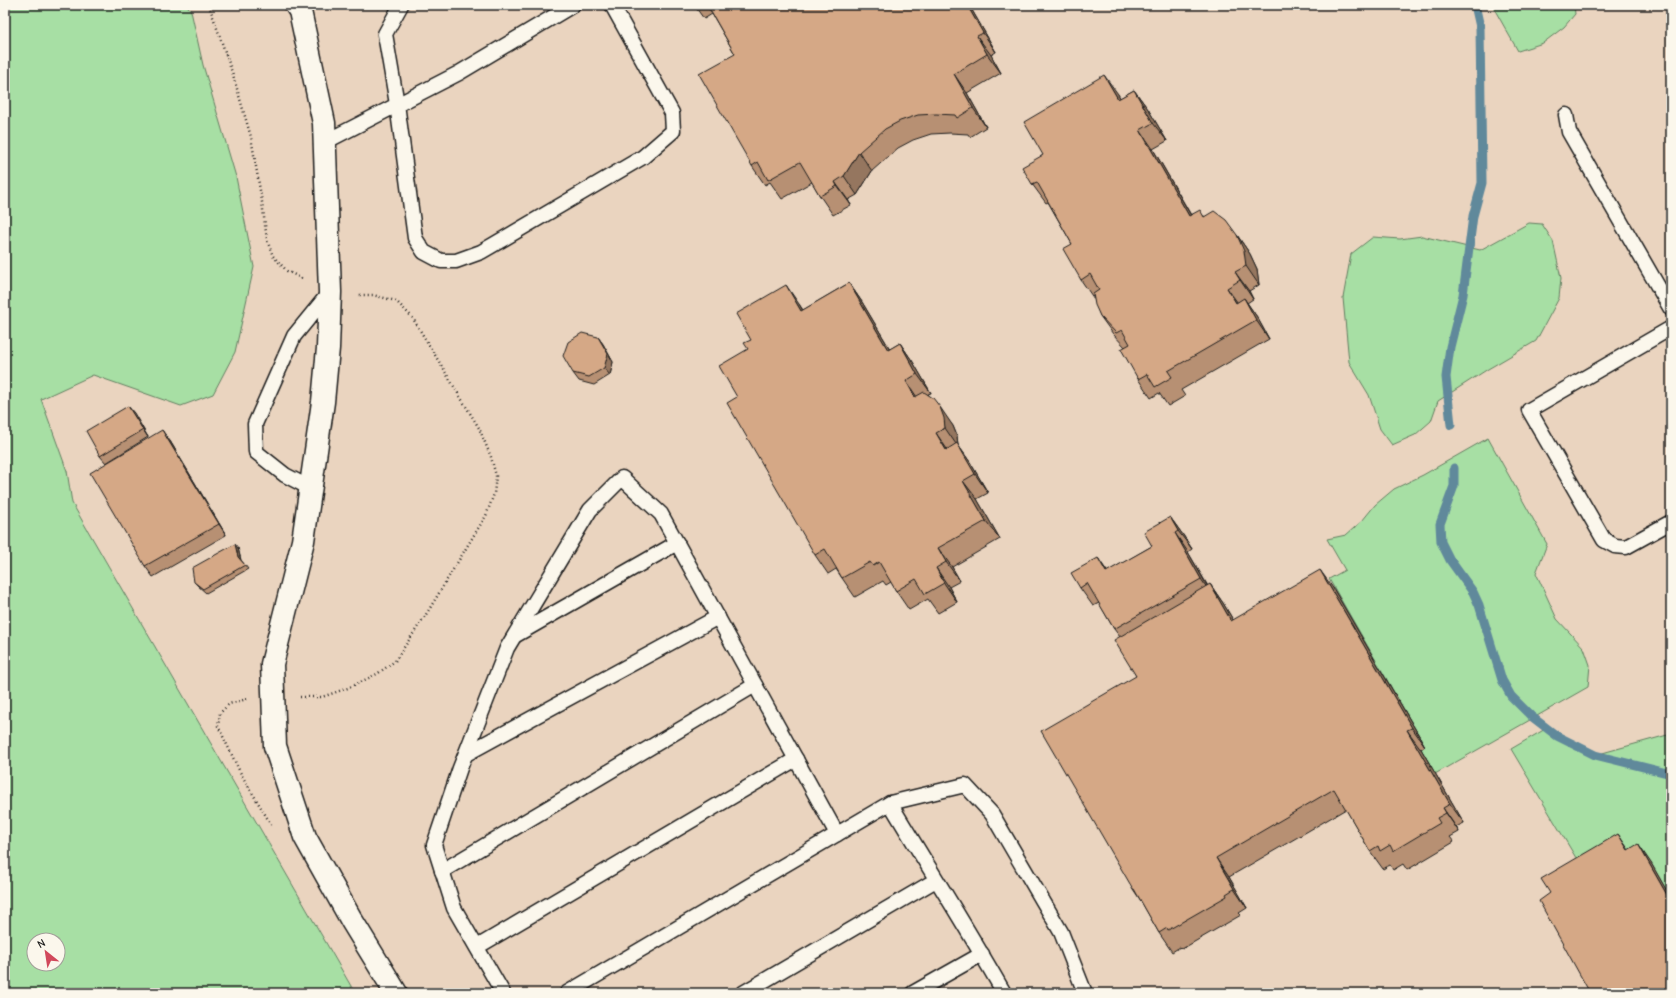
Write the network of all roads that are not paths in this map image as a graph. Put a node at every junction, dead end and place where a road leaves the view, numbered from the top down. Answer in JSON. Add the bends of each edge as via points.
{"nodes":[{"id":1,"x":296,"y":5,"type":"edge"},
{"id":2,"x":401,"y":5,"type":"edge"},
{"id":3,"x":574,"y":5,"type":"edge"},
{"id":4,"x":612,"y":5,"type":"edge"},
{"id":5,"x":397,"y":104,"type":"junction"},
{"id":6,"x":1566,"y":115,"type":"dead end"},
{"id":7,"x":324,"y":142,"type":"junction"},
{"id":8,"x":330,"y":292,"type":"junction"},
{"id":9,"x":1671,"y":308,"type":"edge"},
{"id":10,"x":1671,"y":328,"type":"edge"},
{"id":11,"x":310,"y":488,"type":"junction"},
{"id":12,"x":1671,"y":522,"type":"edge"},
{"id":13,"x":677,"y":543,"type":"junction"},
{"id":14,"x":718,"y":617,"type":"junction"},
{"id":15,"x":514,"y":635,"type":"junction"},
{"id":16,"x":755,"y":685,"type":"junction"},
{"id":17,"x":466,"y":754,"type":"junction"},
{"id":18,"x":796,"y":760,"type":"junction"},
{"id":19,"x":890,"y":803,"type":"junction"},
{"id":20,"x":837,"y":834,"type":"junction"},
{"id":21,"x":442,"y":872,"type":"junction"},
{"id":22,"x":936,"y":880,"type":"junction"},
{"id":23,"x":477,"y":947,"type":"junction"},
{"id":24,"x":982,"y":954,"type":"junction"},
{"id":25,"x":396,"y":993,"type":"edge"},
{"id":26,"x":503,"y":993,"type":"edge"},
{"id":27,"x":567,"y":993,"type":"edge"},
{"id":28,"x":743,"y":993,"type":"edge"},
{"id":29,"x":913,"y":993,"type":"edge"},
{"id":30,"x":1004,"y":993,"type":"edge"},
{"id":31,"x":1085,"y":993,"type":"edge"}],
"edges":[{"from":1,"to":7,"type":"street","via":[[300,11],[324,123]]},
{"from":2,"to":5,"type":"lane","via":[[385,34]]},
{"from":3,"to":5,"type":"lane","via":[[459,73]]},
{"from":4,"to":5,"type":"lane","via":[[672,113],[673,131],[643,157],[480,252],[456,261],[441,260],[424,252],[415,238]]},
{"from":5,"to":7,"type":"lane"},
{"from":6,"to":9,"type":"lane","via":[[1569,132]]},
{"from":7,"to":8,"type":"street"},
{"from":8,"to":11,"type":"street","via":[[323,402]]},
{"from":8,"to":11,"type":"lane","via":[[294,336],[256,424],[256,452],[285,475]]},
{"from":10,"to":12,"type":"lane","via":[[1529,410],[1604,540],[1615,546],[1626,547]]},
{"from":11,"to":25,"type":"street","via":[[303,541],[272,664],[275,746],[305,837]]},
{"from":13,"to":14,"type":"lane"},
{"from":13,"to":15,"type":"lane"},
{"from":13,"to":15,"type":"lane","via":[[661,514],[622,478],[590,510]]},
{"from":14,"to":16,"type":"lane"},
{"from":14,"to":17,"type":"lane"},
{"from":15,"to":17,"type":"lane"},
{"from":16,"to":18,"type":"lane"},
{"from":16,"to":21,"type":"lane"},
{"from":17,"to":21,"type":"lane","via":[[434,845]]},
{"from":18,"to":20,"type":"lane"},
{"from":18,"to":23,"type":"lane"},
{"from":19,"to":20,"type":"lane"},
{"from":19,"to":22,"type":"lane"},
{"from":19,"to":31,"type":"lane","via":[[965,785],[992,814],[1061,932]]},
{"from":20,"to":27,"type":"lane"},
{"from":21,"to":23,"type":"lane","via":[[454,908]]},
{"from":22,"to":24,"type":"lane"},
{"from":22,"to":28,"type":"lane"},
{"from":23,"to":26,"type":"lane"},
{"from":24,"to":29,"type":"lane"},
{"from":24,"to":30,"type":"lane"}]}
